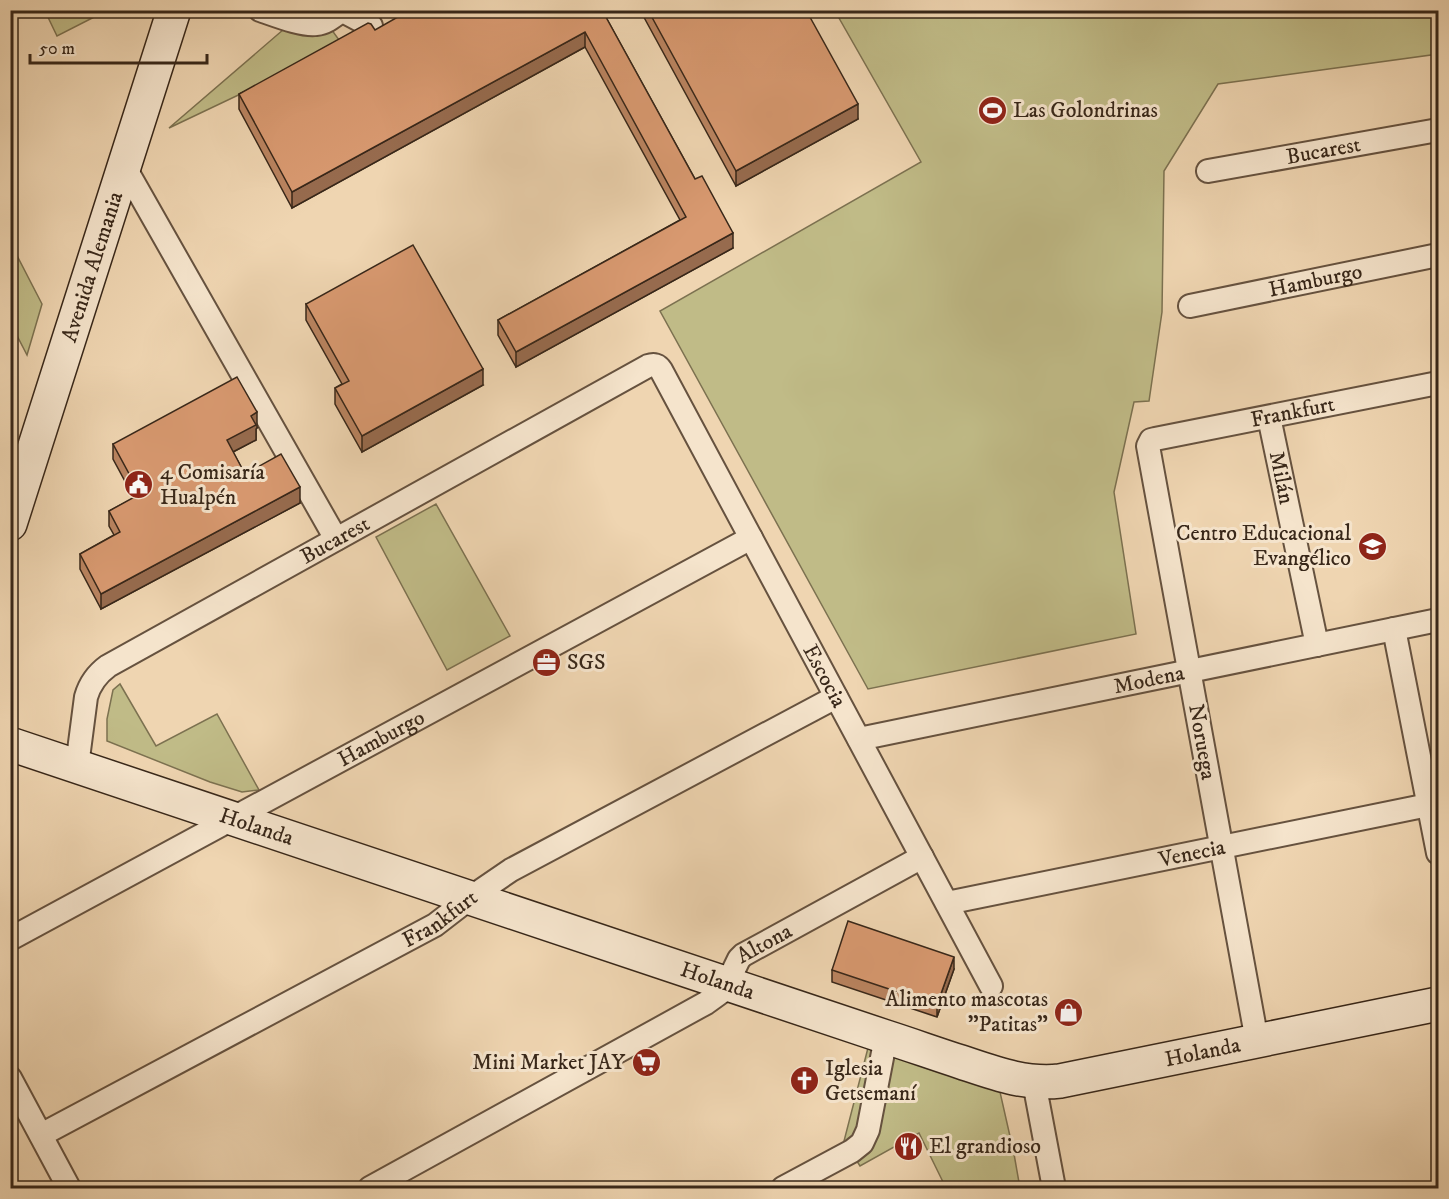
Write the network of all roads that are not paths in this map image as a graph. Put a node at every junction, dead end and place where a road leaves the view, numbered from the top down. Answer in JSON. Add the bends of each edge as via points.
{"nodes":[{"id":1,"x":174,"y":10,"type":"edge"},
{"id":2,"x":260,"y":10,"type":"edge"},
{"id":3,"x":341,"y":11,"type":"edge"},
{"id":4,"x":371,"y":26,"type":"edge"},
{"id":5,"x":1438,"y":130,"type":"edge"},
{"id":6,"x":124,"y":166,"type":"junction"},
{"id":7,"x":1208,"y":171,"type":"dead end"},
{"id":8,"x":1438,"y":255,"type":"edge"},
{"id":9,"x":1190,"y":306,"type":"dead end"},
{"id":10,"x":656,"y":366,"type":"joint"},
{"id":11,"x":1438,"y":383,"type":"edge"},
{"id":12,"x":1269,"y":417,"type":"junction"},
{"id":13,"x":1149,"y":443,"type":"joint"},
{"id":14,"x":10,"y":524,"type":"edge"},
{"id":15,"x":751,"y":538,"type":"junction"},
{"id":16,"x":336,"y":539,"type":"junction"},
{"id":17,"x":1438,"y":620,"type":"edge"},
{"id":18,"x":1394,"y":629,"type":"junction"},
{"id":19,"x":1317,"y":645,"type":"junction"},
{"id":20,"x":1190,"y":671,"type":"junction"},
{"id":21,"x":836,"y":697,"type":"junction"},
{"id":22,"x":859,"y":739,"type":"junction"},
{"id":23,"x":10,"y":744,"type":"edge"},
{"id":24,"x":77,"y":766,"type":"junction"},
{"id":25,"x":1434,"y":804,"type":"edge"},
{"id":26,"x":234,"y":819,"type":"junction"},
{"id":27,"x":1222,"y":847,"type":"junction"},
{"id":28,"x":1438,"y":853,"type":"edge"},
{"id":29,"x":922,"y":857,"type":"junction"},
{"id":30,"x":470,"y":897,"type":"junction"},
{"id":31,"x":947,"y":903,"type":"junction"},
{"id":32,"x":10,"y":939,"type":"edge"},
{"id":33,"x":728,"y":984,"type":"junction"},
{"id":34,"x":991,"y":986,"type":"dead end"},
{"id":35,"x":1438,"y":1004,"type":"edge"},
{"id":36,"x":886,"y":1037,"type":"junction"},
{"id":37,"x":1257,"y":1041,"type":"junction"},
{"id":38,"x":10,"y":1078,"type":"edge"},
{"id":39,"x":1034,"y":1082,"type":"junction"},
{"id":40,"x":41,"y":1135,"type":"junction"},
{"id":41,"x":69,"y":1188,"type":"edge"},
{"id":42,"x":370,"y":1188,"type":"edge"},
{"id":43,"x":783,"y":1188,"type":"edge"},
{"id":44,"x":1054,"y":1188,"type":"edge"}],
"edges":[{"from":1,"to":6,"type":"street","name":"Avenida Alemania"},
{"from":2,"to":3,"type":"street","via":[[315,25]]},
{"from":3,"to":4,"type":"street"},
{"from":5,"to":7,"type":"street","name":"Bucarest"},
{"from":6,"to":14,"type":"street","name":"Avenida Alemania"},
{"from":6,"to":16,"type":"street"},
{"from":8,"to":9,"type":"street","name":"Hamburgo"},
{"from":10,"to":15,"type":"street","name":"Escocia","via":[[662,370]]},
{"from":10,"to":16,"type":"street","name":"Bucarest","via":[[648,366]]},
{"from":11,"to":12,"type":"street","name":"Frankfurt"},
{"from":12,"to":13,"type":"street","name":"Frankfurt"},
{"from":12,"to":19,"type":"street","name":"Milán"},
{"from":13,"to":20,"type":"street","name":"Noruega"},
{"from":15,"to":21,"type":"street","name":"Escocia"},
{"from":15,"to":26,"type":"street","name":"Hamburgo"},
{"from":16,"to":24,"type":"street","name":"Bucarest","via":[[100,672],[86,697]]},
{"from":17,"to":18,"type":"street","name":"Modena"},
{"from":18,"to":19,"type":"street","name":"Modena"},
{"from":18,"to":25,"type":"street"},
{"from":19,"to":20,"type":"street","name":"Modena"},
{"from":20,"to":22,"type":"street","name":"Modena"},
{"from":20,"to":27,"type":"street","name":"Noruega"},
{"from":21,"to":22,"type":"street","name":"Escocia"},
{"from":21,"to":30,"type":"street","name":"Frankfurt","via":[[511,870]]},
{"from":22,"to":29,"type":"street","name":"Escocia"},
{"from":23,"to":24,"type":"street","name":"Holanda"},
{"from":24,"to":26,"type":"street","name":"Holanda"},
{"from":25,"to":27,"type":"street","name":"Venecia"},
{"from":25,"to":28,"type":"street"},
{"from":26,"to":30,"type":"street","name":"Holanda"},
{"from":26,"to":32,"type":"street","name":"Hamburgo"},
{"from":27,"to":31,"type":"street","name":"Venecia"},
{"from":27,"to":37,"type":"street","name":"Noruega"},
{"from":29,"to":31,"type":"street","name":"Escocia"},
{"from":29,"to":33,"type":"street","name":"Altona","via":[[743,955]]},
{"from":30,"to":33,"type":"street","name":"Holanda"},
{"from":30,"to":40,"type":"street","name":"Frankfurt","via":[[435,925]]},
{"from":31,"to":34,"type":"street","name":"Escocia"},
{"from":33,"to":36,"type":"street","name":"Holanda"},
{"from":33,"to":42,"type":"street","name":"Altona","via":[[706,1003]]},
{"from":35,"to":37,"type":"street","name":"Holanda"},
{"from":36,"to":39,"type":"street","name":"Holanda"},
{"from":36,"to":43,"type":"street","via":[[862,1143]]},
{"from":37,"to":39,"type":"street","name":"Holanda","via":[[1060,1081]]},
{"from":38,"to":40,"type":"street"},
{"from":39,"to":44,"type":"street"},
{"from":40,"to":41,"type":"street"}]}
